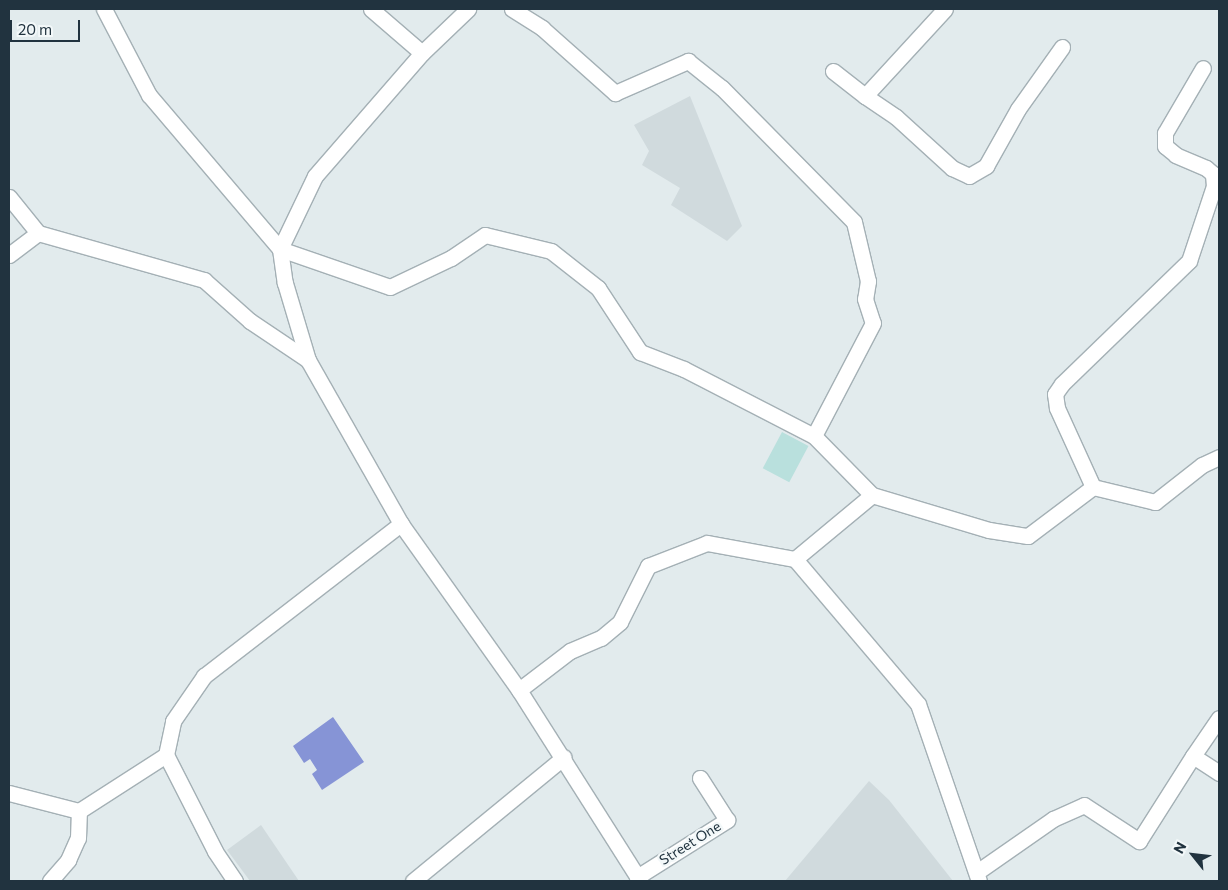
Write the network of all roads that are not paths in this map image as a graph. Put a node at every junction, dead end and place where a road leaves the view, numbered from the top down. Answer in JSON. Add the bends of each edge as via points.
{"nodes":[{"id":1,"x":104,"y":9,"type":"edge"},
{"id":2,"x":371,"y":9,"type":"edge"},
{"id":3,"x":468,"y":9,"type":"edge"},
{"id":4,"x":512,"y":9,"type":"edge"},
{"id":5,"x":945,"y":9,"type":"edge"},
{"id":6,"x":1062,"y":47,"type":"dead end"},
{"id":7,"x":422,"y":53,"type":"junction"},
{"id":8,"x":1203,"y":68,"type":"dead end"},
{"id":9,"x":833,"y":71,"type":"dead end"},
{"id":10,"x":865,"y":96,"type":"junction"},
{"id":11,"x":9,"y":197,"type":"edge"},
{"id":12,"x":38,"y":233,"type":"junction"},
{"id":13,"x":280,"y":249,"type":"junction"},
{"id":14,"x":9,"y":255,"type":"edge"},
{"id":15,"x":308,"y":360,"type":"junction"},
{"id":16,"x":814,"y":436,"type":"junction"},
{"id":17,"x":1219,"y":457,"type":"edge"},
{"id":18,"x":1093,"y":487,"type":"junction"},
{"id":19,"x":872,"y":495,"type":"junction"},
{"id":20,"x":401,"y":524,"type":"junction"},
{"id":21,"x":795,"y":558,"type":"junction"},
{"id":22,"x":519,"y":690,"type":"junction"},
{"id":23,"x":1219,"y":718,"type":"edge"},
{"id":24,"x":166,"y":755,"type":"junction"},
{"id":25,"x":1193,"y":756,"type":"junction"},
{"id":26,"x":564,"y":758,"type":"junction"},
{"id":27,"x":1219,"y":773,"type":"edge"},
{"id":28,"x":700,"y":778,"type":"dead end"},
{"id":29,"x":9,"y":794,"type":"edge"},
{"id":30,"x":79,"y":811,"type":"junction"},
{"id":31,"x":978,"y":877,"type":"edge"},
{"id":32,"x":638,"y":879,"type":"edge"},
{"id":33,"x":50,"y":881,"type":"edge"},
{"id":34,"x":235,"y":881,"type":"edge"},
{"id":35,"x":413,"y":881,"type":"edge"}],
"edges":[{"from":1,"to":13,"type":"street","via":[[149,95]]},
{"from":2,"to":7,"type":"street"},
{"from":3,"to":7,"type":"street"},
{"from":4,"to":16,"type":"street","via":[[542,28],[615,93],[688,62],[722,88],[854,222],[868,281],[866,299],[873,323]]},
{"from":5,"to":10,"type":"street"},
{"from":6,"to":10,"type":"street","via":[[1018,109],[986,166],[969,176],[952,168],[896,117]]},
{"from":7,"to":13,"type":"street","via":[[315,176]]},
{"from":8,"to":18,"type":"street","via":[[1165,133],[1165,146],[1212,174],[1214,186],[1189,261],[1055,394],[1057,408]]},
{"from":9,"to":10,"type":"street"},
{"from":11,"to":12,"type":"street"},
{"from":12,"to":14,"type":"street"},
{"from":12,"to":15,"type":"street","via":[[204,280],[250,321]]},
{"from":13,"to":15,"type":"street","via":[[285,283]]},
{"from":13,"to":16,"type":"street","via":[[390,287],[451,258],[486,235],[551,251],[598,288],[640,352],[684,369]]},
{"from":15,"to":20,"type":"street"},
{"from":16,"to":19,"type":"street"},
{"from":17,"to":18,"type":"street","via":[[1202,465],[1155,502]]},
{"from":18,"to":19,"type":"street","via":[[1028,536],[989,530]]},
{"from":19,"to":21,"type":"street"},
{"from":20,"to":22,"type":"street"},
{"from":20,"to":24,"type":"street","via":[[204,676],[173,721]]},
{"from":21,"to":22,"type":"street","via":[[707,543],[648,566],[620,622],[600,638],[570,651]]},
{"from":21,"to":31,"type":"street","via":[[918,704]]},
{"from":22,"to":26,"type":"street"},
{"from":23,"to":25,"type":"street"},
{"from":24,"to":30,"type":"street"},
{"from":24,"to":34,"type":"street","via":[[215,851]]},
{"from":25,"to":27,"type":"street"},
{"from":25,"to":31,"type":"street","via":[[1139,841],[1084,805],[1053,819]]},
{"from":26,"to":32,"type":"street"},
{"from":26,"to":35,"type":"street"},
{"from":28,"to":32,"type":"street","name":"Street One","via":[[727,820]]},
{"from":29,"to":30,"type":"street"},
{"from":30,"to":33,"type":"street","via":[[78,838],[68,860]]}]}
